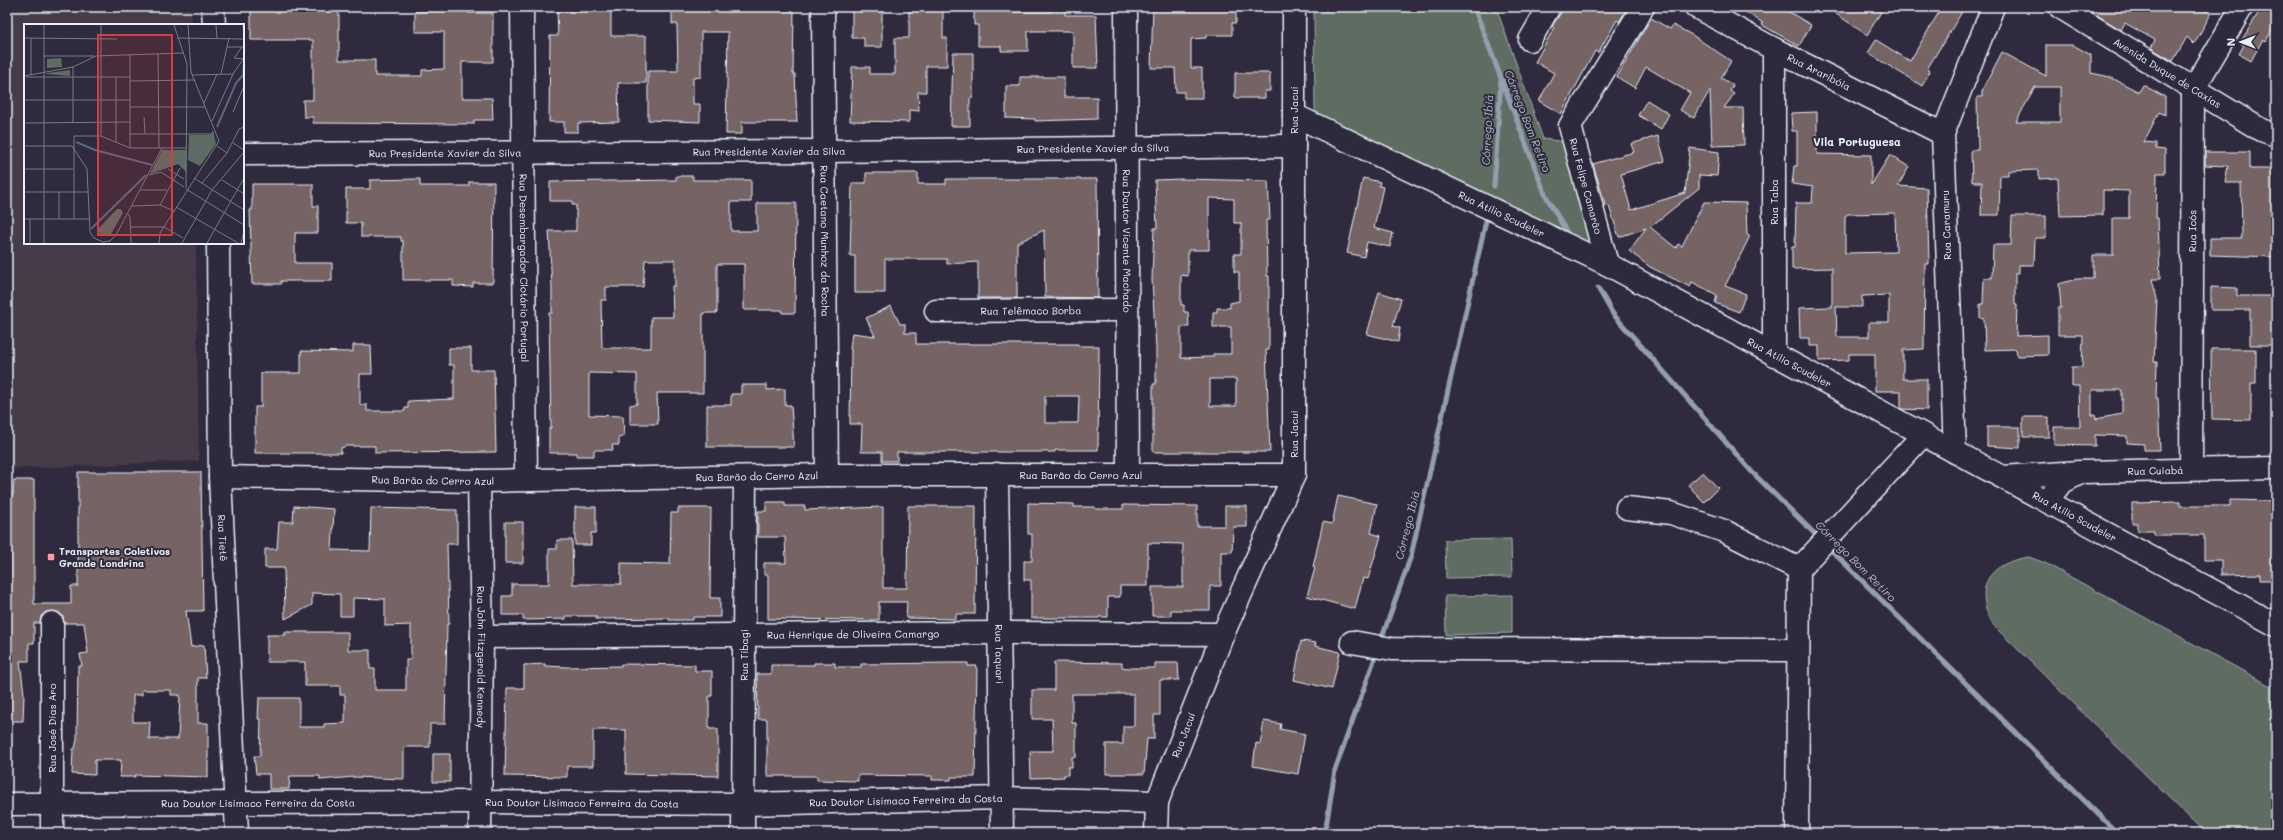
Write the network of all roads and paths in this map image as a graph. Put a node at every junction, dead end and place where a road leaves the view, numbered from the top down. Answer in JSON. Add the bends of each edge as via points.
{"nodes":[{"id":1,"x":213,"y":7,"type":"edge"},
{"id":2,"x":522,"y":7,"type":"edge"},
{"id":3,"x":823,"y":7,"type":"edge"},
{"id":4,"x":1126,"y":7,"type":"edge"},
{"id":5,"x":1294,"y":7,"type":"edge"},
{"id":6,"x":1643,"y":7,"type":"edge"},
{"id":7,"x":1696,"y":7,"type":"edge"},
{"id":8,"x":1993,"y":7,"type":"edge"},
{"id":9,"x":2060,"y":7,"type":"edge"},
{"id":10,"x":2242,"y":7,"type":"edge"},
{"id":11,"x":1543,"y":9,"type":"edge"},
{"id":12,"x":214,"y":24,"type":"edge"},
{"id":13,"x":1530,"y":40,"type":"dead end"},
{"id":14,"x":1774,"y":49,"type":"junction"},
{"id":15,"x":2193,"y":90,"type":"junction"},
{"id":16,"x":1294,"y":115,"type":"junction"},
{"id":17,"x":1943,"y":134,"type":"junction"},
{"id":18,"x":2276,"y":135,"type":"edge"},
{"id":19,"x":1294,"y":146,"type":"junction"},
{"id":20,"x":1127,"y":148,"type":"junction"},
{"id":21,"x":825,"y":151,"type":"junction"},
{"id":22,"x":522,"y":153,"type":"junction"},
{"id":23,"x":244,"y":154,"type":"edge"},
{"id":24,"x":218,"y":244,"type":"edge"},
{"id":25,"x":1607,"y":264,"type":"junction"},
{"id":26,"x":1127,"y":310,"type":"junction"},
{"id":27,"x":936,"y":311,"type":"dead end"},
{"id":28,"x":1774,"y":355,"type":"junction"},
{"id":29,"x":1923,"y":435,"type":"junction"},
{"id":30,"x":1955,"y":452,"type":"junction"},
{"id":31,"x":2191,"y":468,"type":"junction"},
{"id":32,"x":2276,"y":468,"type":"edge"},
{"id":33,"x":2082,"y":472,"type":"junction"},
{"id":34,"x":997,"y":474,"type":"junction"},
{"id":35,"x":1128,"y":474,"type":"junction"},
{"id":36,"x":827,"y":475,"type":"junction"},
{"id":37,"x":1294,"y":475,"type":"junction"},
{"id":38,"x":220,"y":477,"type":"junction"},
{"id":39,"x":2004,"y":477,"type":"junction"},
{"id":40,"x":745,"y":478,"type":"junction"},
{"id":41,"x":526,"y":480,"type":"junction"},
{"id":42,"x":479,"y":481,"type":"junction"},
{"id":43,"x":2047,"y":501,"type":"junction"},
{"id":44,"x":1627,"y":508,"type":"dead end"},
{"id":45,"x":1805,"y":564,"type":"junction"},
{"id":46,"x":52,"y":623,"type":"dead end"},
{"id":47,"x":2276,"y":625,"type":"edge"},
{"id":48,"x":998,"y":633,"type":"junction"},
{"id":49,"x":1223,"y":634,"type":"junction"},
{"id":50,"x":743,"y":635,"type":"junction"},
{"id":51,"x":482,"y":637,"type":"junction"},
{"id":52,"x":1361,"y":644,"type":"dead end"},
{"id":53,"x":1798,"y":650,"type":"junction"},
{"id":54,"x":1001,"y":798,"type":"junction"},
{"id":55,"x":480,"y":802,"type":"junction"},
{"id":56,"x":1157,"y":802,"type":"junction"},
{"id":57,"x":7,"y":804,"type":"edge"},
{"id":58,"x":52,"y":804,"type":"junction"},
{"id":59,"x":236,"y":804,"type":"junction"},
{"id":60,"x":742,"y":804,"type":"junction"},
{"id":61,"x":52,"y":833,"type":"edge"},
{"id":62,"x":237,"y":833,"type":"edge"},
{"id":63,"x":480,"y":833,"type":"edge"},
{"id":64,"x":742,"y":833,"type":"edge"},
{"id":65,"x":1002,"y":833,"type":"edge"},
{"id":66,"x":1156,"y":833,"type":"edge"},
{"id":67,"x":1798,"y":833,"type":"edge"}],
"edges":[{"from":1,"to":12,"type":"street"},
{"from":2,"to":22,"type":"street","name":"Rua Desembargador Clotário Portugal"},
{"from":3,"to":21,"type":"street","name":"Rua Caetano Munhoz da Rocha"},
{"from":4,"to":20,"type":"street","name":"Rua Doutor Vicente Machado"},
{"from":5,"to":16,"type":"street","name":"Rua Jacuí"},
{"from":6,"to":25,"type":"street","name":"Rua Felipe Camarão","via":[[1570,126]]},
{"from":7,"to":14,"type":"street","name":"Rua Araribóia"},
{"from":8,"to":17,"type":"street","name":"Rua Caramuru"},
{"from":9,"to":15,"type":"street","name":"Avenida Duque de Caxias"},
{"from":10,"to":15,"type":"street"},
{"from":11,"to":13,"type":"street"},
{"from":14,"to":17,"type":"street","name":"Rua Araribóia"},
{"from":14,"to":28,"type":"street","name":"Rua Taba"},
{"from":15,"to":18,"type":"street","name":"Avenida Duque de Caxias","via":[[2261,130]]},
{"from":15,"to":31,"type":"street","name":"Rua Icós"},
{"from":16,"to":19,"type":"street","name":"Rua Jacuí"},
{"from":16,"to":25,"type":"street","name":"Rua Atílio Scudeler"},
{"from":17,"to":30,"type":"street","name":"Rua Caramuru"},
{"from":19,"to":20,"type":"street","name":"Rua Presidente Xavier da Silva"},
{"from":19,"to":37,"type":"street","name":"Rua Jacuí"},
{"from":20,"to":21,"type":"street","name":"Rua Presidente Xavier da Silva"},
{"from":20,"to":26,"type":"street","name":"Rua Doutor Vicente Machado"},
{"from":21,"to":22,"type":"street","name":"Rua Presidente Xavier da Silva"},
{"from":21,"to":36,"type":"street","name":"Rua Caetano Munhoz da Rocha"},
{"from":22,"to":23,"type":"street","name":"Rua Presidente Xavier da Silva"},
{"from":22,"to":41,"type":"street","name":"Rua Desembargador Clotário Portugal"},
{"from":24,"to":38,"type":"street","name":"Rua Tietê"},
{"from":25,"to":28,"type":"street","name":"Rua Atílio Scudeler"},
{"from":26,"to":27,"type":"street","name":"Rua Telêmaco Borba"},
{"from":26,"to":35,"type":"street","name":"Rua Doutor Vicente Machado"},
{"from":28,"to":29,"type":"street","name":"Rua Atílio Scudeler"},
{"from":29,"to":30,"type":"street","name":"Rua Atílio Scudeler"},
{"from":29,"to":45,"type":"street"},
{"from":30,"to":39,"type":"street","name":"Rua Atílio Scudeler"},
{"from":31,"to":32,"type":"street","name":"Rua Cuiabá"},
{"from":31,"to":33,"type":"street","name":"Rua Cuiabá"},
{"from":33,"to":39,"type":"street"},
{"from":33,"to":43,"type":"street","name":"Rua Cuiabá","via":[[2061,483]]},
{"from":34,"to":35,"type":"street","name":"Rua Barão do Cerro Azul"},
{"from":34,"to":36,"type":"street","name":"Rua Barão do Cerro Azul"},
{"from":34,"to":48,"type":"street","name":"Rua Taquari"},
{"from":35,"to":37,"type":"street","name":"Rua Barão do Cerro Azul"},
{"from":36,"to":40,"type":"street","name":"Rua Barão do Cerro Azul"},
{"from":37,"to":49,"type":"street","name":"Rua Jacuí"},
{"from":38,"to":42,"type":"street","name":"Rua Barão do Cerro Azul"},
{"from":38,"to":59,"type":"street","name":"Rua Tietê"},
{"from":39,"to":43,"type":"street","name":"Rua Atílio Scudeler"},
{"from":40,"to":41,"type":"street","name":"Rua Barão do Cerro Azul"},
{"from":40,"to":50,"type":"street","name":"Rua Tibagi"},
{"from":41,"to":42,"type":"street","name":"Rua Barão do Cerro Azul"},
{"from":42,"to":51,"type":"street","name":"Rua John Fitzgerald Kennedy"},
{"from":43,"to":47,"type":"street","name":"Rua Atílio Scudeler"},
{"from":44,"to":45,"type":"street","via":[[1671,513],[1724,531]]},
{"from":45,"to":53,"type":"street"},
{"from":46,"to":58,"type":"street","name":"Rua José Días Aro"},
{"from":48,"to":49,"type":"street","name":"Rua Henrique de Oliveira Camargo"},
{"from":48,"to":50,"type":"street","name":"Rua Henrique de Oliveira Camargo"},
{"from":48,"to":54,"type":"street","name":"Rua Taquari"},
{"from":49,"to":56,"type":"street","name":"Rua Jacuí"},
{"from":50,"to":51,"type":"street","name":"Rua Henrique de Oliveira Camargo"},
{"from":50,"to":60,"type":"street","name":"Rua Tibagi"},
{"from":51,"to":55,"type":"street","name":"Rua John Fitzgerald Kennedy"},
{"from":52,"to":53,"type":"street","via":[[1392,649]]},
{"from":53,"to":67,"type":"street"},
{"from":54,"to":56,"type":"street","name":"Rua Doutor Lisímaco Ferreira da Costa"},
{"from":54,"to":60,"type":"street","name":"Rua Doutor Lisímaco Ferreira da Costa"},
{"from":54,"to":65,"type":"street","name":"Rua Taquari"},
{"from":55,"to":59,"type":"street","name":"Rua Doutor Lisímaco Ferreira da Costa"},
{"from":55,"to":60,"type":"street","name":"Rua Doutor Lisímaco Ferreira da Costa"},
{"from":55,"to":63,"type":"street","name":"Rua John Fitzgerald Kennedy"},
{"from":56,"to":66,"type":"street","name":"Rua Jacuí"},
{"from":57,"to":58,"type":"street","name":"Rua Doutor Lisímaco Ferreira da Costa"},
{"from":58,"to":59,"type":"street","name":"Rua Doutor Lisímaco Ferreira da Costa"},
{"from":58,"to":61,"type":"street","name":"Rua José Días Aro"},
{"from":59,"to":62,"type":"street","name":"Rua Tietê"},
{"from":60,"to":64,"type":"street","name":"Rua Tibagi"}]}
